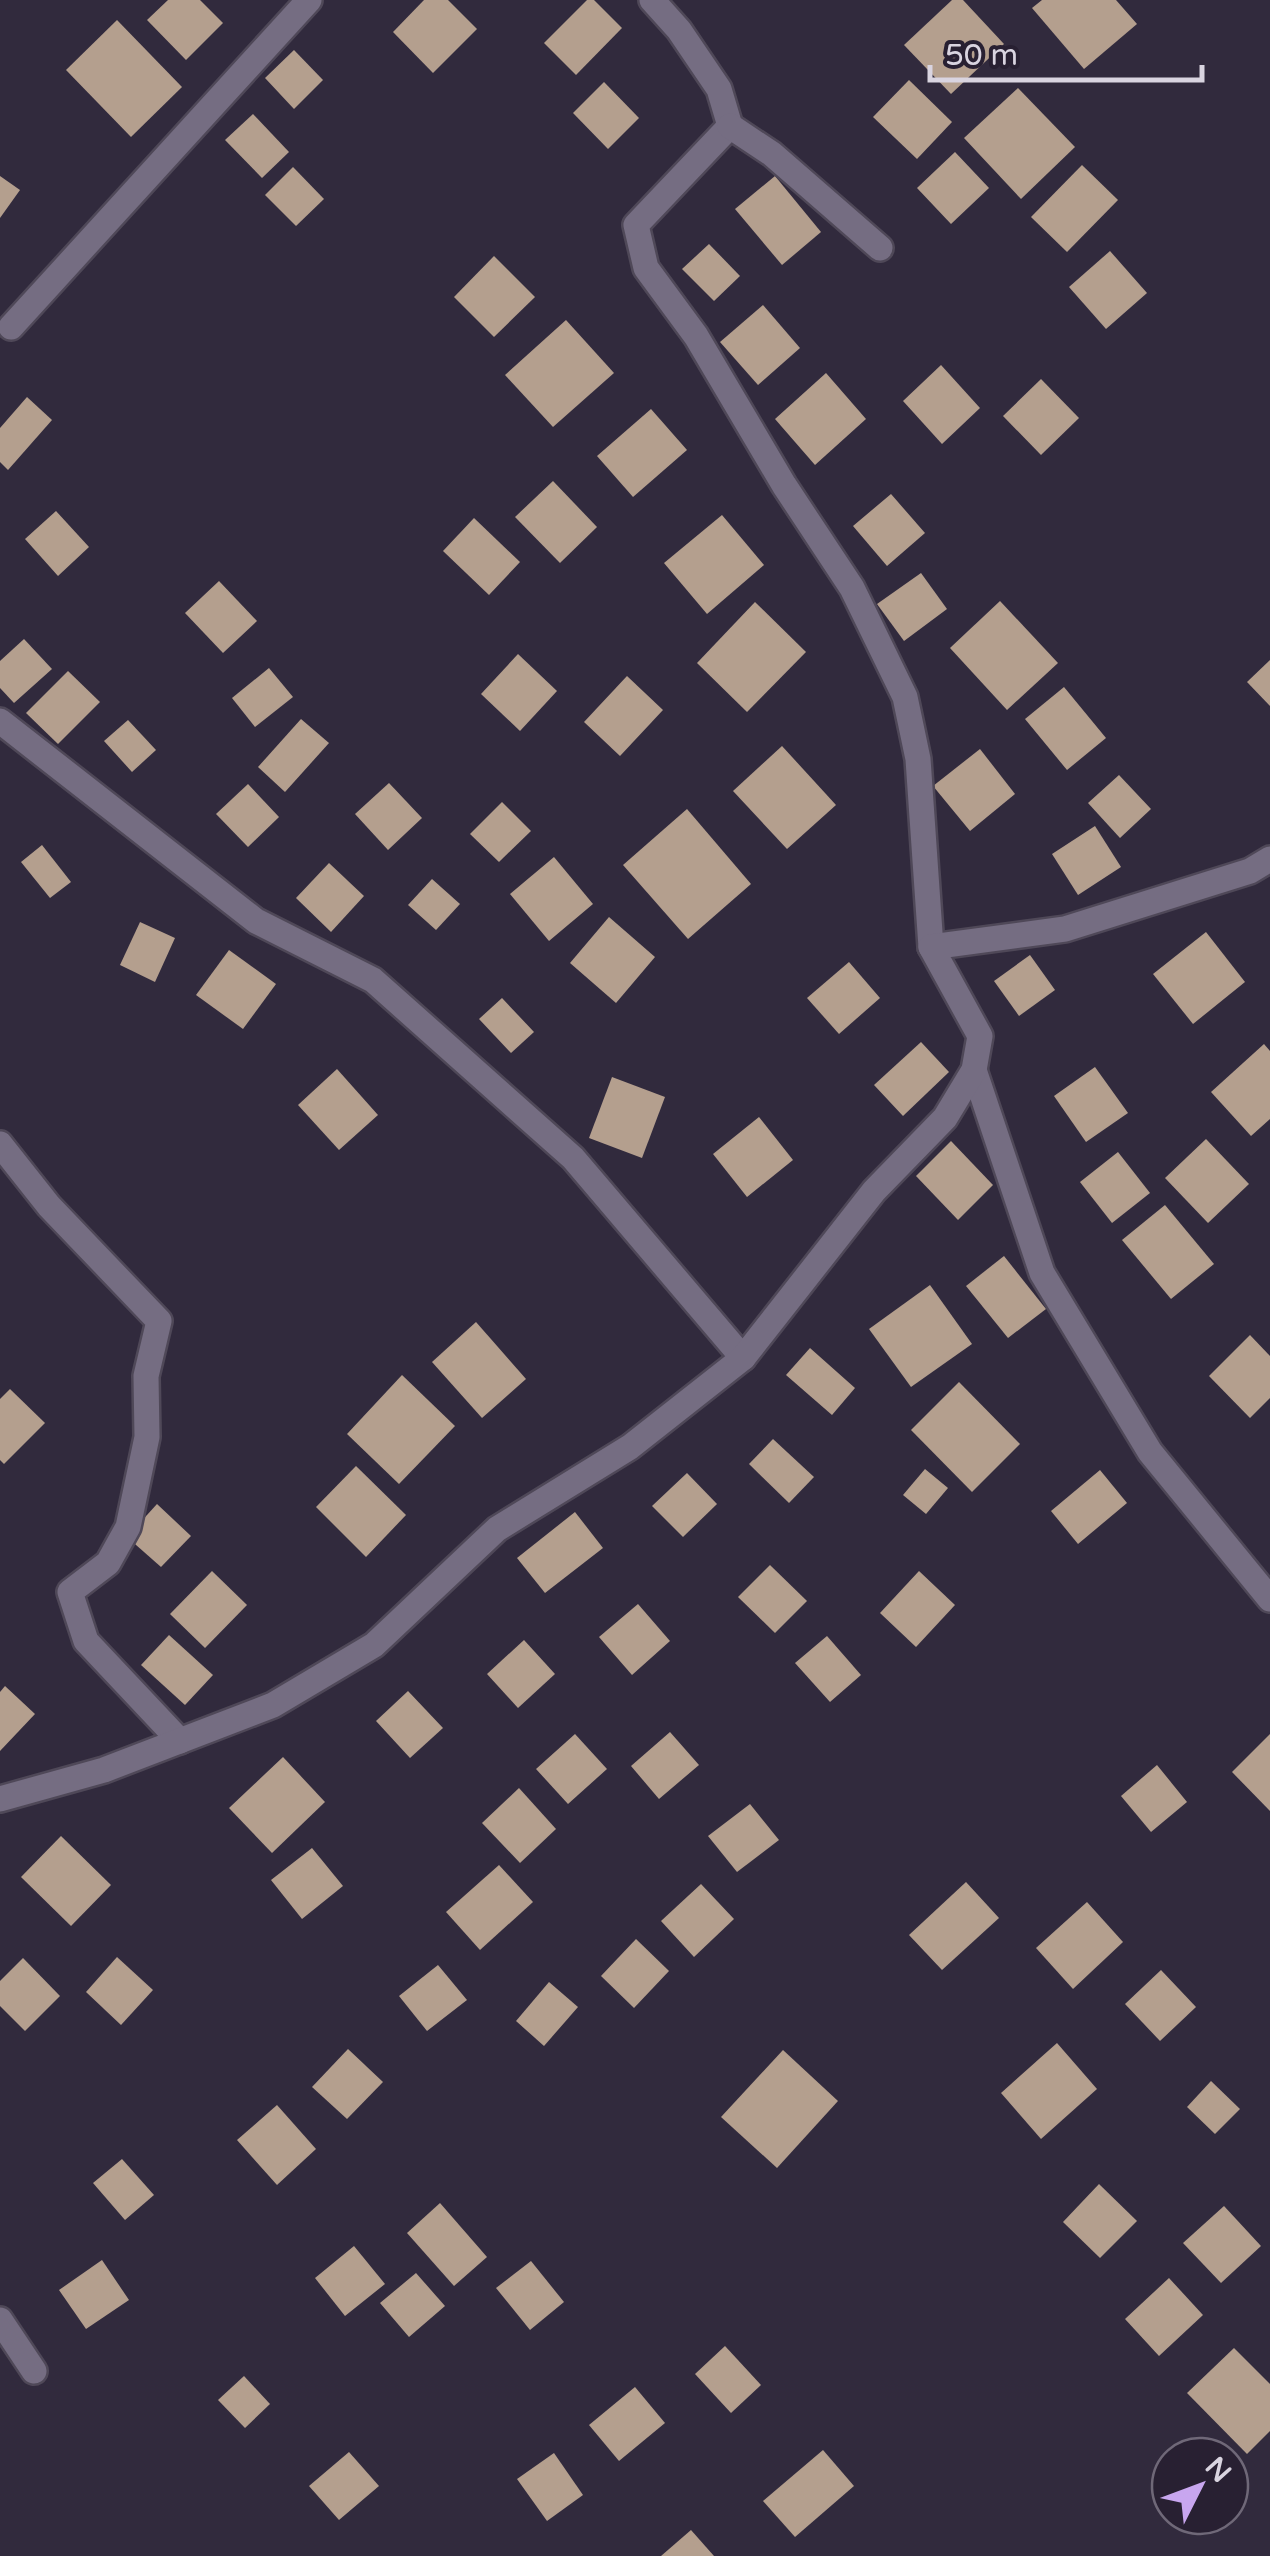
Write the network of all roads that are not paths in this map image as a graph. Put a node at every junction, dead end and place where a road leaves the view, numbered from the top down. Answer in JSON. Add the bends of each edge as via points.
{"nodes":[{"id":1,"x":308,"y":0,"type":"edge"},
{"id":2,"x":652,"y":0,"type":"edge"},
{"id":3,"x":730,"y":126,"type":"junction"},
{"id":4,"x":880,"y":248,"type":"dead end"},
{"id":5,"x":12,"y":328,"type":"dead end"},
{"id":6,"x":0,"y":721,"type":"edge"},
{"id":7,"x":1270,"y":859,"type":"edge"},
{"id":8,"x":930,"y":947,"type":"junction"},
{"id":9,"x":974,"y":1070,"type":"junction"},
{"id":10,"x":0,"y":1144,"type":"edge"},
{"id":11,"x":742,"y":1358,"type":"junction"},
{"id":12,"x":1270,"y":1599,"type":"edge"},
{"id":13,"x":180,"y":1741,"type":"junction"},
{"id":14,"x":0,"y":1799,"type":"edge"},
{"id":15,"x":0,"y":2320,"type":"edge"},
{"id":16,"x":34,"y":2371,"type":"dead end"}],
"edges":[{"from":1,"to":5,"type":"street"},
{"from":2,"to":3,"type":"street","via":[[719,90]]},
{"from":3,"to":4,"type":"street"},
{"from":3,"to":8,"type":"street","via":[[636,225],[646,268],[696,336],[852,588],[905,698],[918,759]]},
{"from":6,"to":11,"type":"street","via":[[256,921],[373,980],[573,1158]]},
{"from":7,"to":8,"type":"street","via":[[1065,929]]},
{"from":8,"to":9,"type":"street","via":[[980,1036]]},
{"from":9,"to":11,"type":"street","via":[[945,1118],[874,1191]]},
{"from":9,"to":12,"type":"street","via":[[1042,1273],[1150,1452]]},
{"from":10,"to":13,"type":"street","via":[[158,1321],[128,1527],[108,1563],[70,1592],[86,1641]]},
{"from":11,"to":13,"type":"street","via":[[630,1447],[496,1529],[374,1645],[273,1705]]},
{"from":13,"to":14,"type":"street"},
{"from":15,"to":16,"type":"street"}]}
